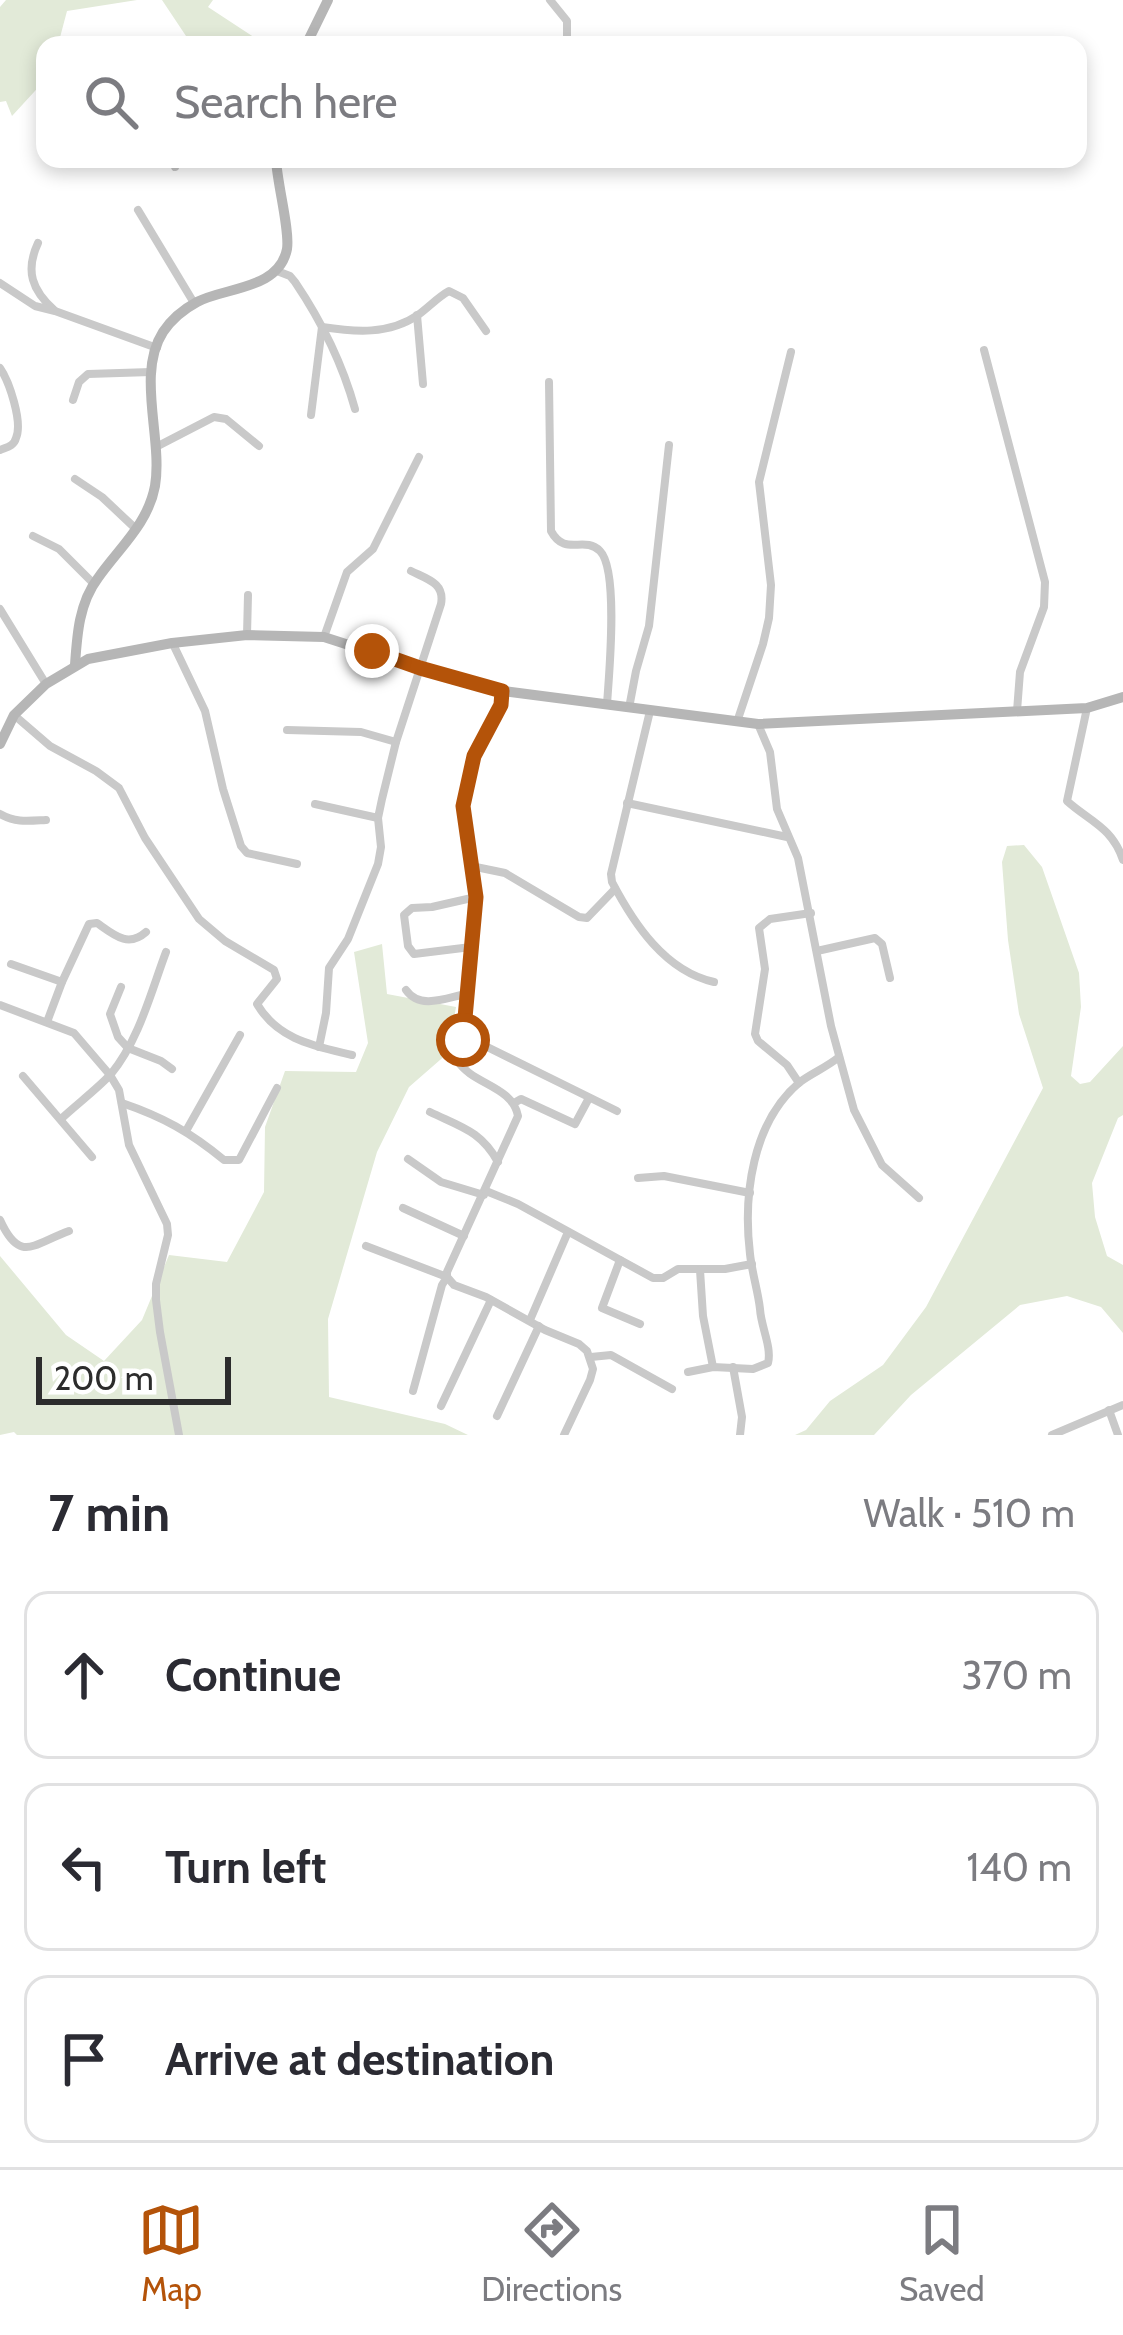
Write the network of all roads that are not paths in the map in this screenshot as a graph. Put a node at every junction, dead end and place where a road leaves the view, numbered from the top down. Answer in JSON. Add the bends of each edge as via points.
{"nodes":[{"id":1,"x":328,"y":0,"type":"edge"},
{"id":2,"x":550,"y":0,"type":"edge"},
{"id":3,"x":311,"y":36,"type":"edge"},
{"id":4,"x":568,"y":36,"type":"edge"},
{"id":5,"x":277,"y":168,"type":"edge"},
{"id":6,"x":138,"y":210,"type":"dead end"},
{"id":7,"x":38,"y":243,"type":"dead end"},
{"id":8,"x":275,"y":270,"type":"junction"},
{"id":9,"x":0,"y":283,"type":"edge"},
{"id":10,"x":194,"y":303,"type":"junction"},
{"id":11,"x":55,"y":311,"type":"junction"},
{"id":12,"x":417,"y":315,"type":"junction"},
{"id":13,"x":322,"y":327,"type":"junction"},
{"id":14,"x":486,"y":331,"type":"dead end"},
{"id":15,"x":157,"y":347,"type":"junction"},
{"id":16,"x":984,"y":350,"type":"dead end"},
{"id":17,"x":791,"y":352,"type":"dead end"},
{"id":18,"x":0,"y":368,"type":"edge"},
{"id":19,"x":152,"y":371,"type":"junction"},
{"id":20,"x":549,"y":382,"type":"dead end"},
{"id":21,"x":423,"y":384,"type":"dead end"},
{"id":22,"x":73,"y":400,"type":"dead end"},
{"id":23,"x":355,"y":409,"type":"dead end"},
{"id":24,"x":311,"y":415,"type":"dead end"},
{"id":25,"x":669,"y":445,"type":"dead end"},
{"id":26,"x":259,"y":446,"type":"dead end"},
{"id":27,"x":156,"y":447,"type":"junction"},
{"id":28,"x":0,"y":450,"type":"edge"},
{"id":29,"x":419,"y":457,"type":"dead end"},
{"id":30,"x":75,"y":479,"type":"dead end"},
{"id":31,"x":136,"y":529,"type":"junction"},
{"id":32,"x":33,"y":536,"type":"dead end"},
{"id":33,"x":411,"y":571,"type":"dead end"},
{"id":34,"x":94,"y":584,"type":"junction"},
{"id":35,"x":248,"y":595,"type":"dead end"},
{"id":36,"x":0,"y":609,"type":"edge"},
{"id":37,"x":247,"y":635,"type":"junction"},
{"id":38,"x":325,"y":637,"type":"junction"},
{"id":39,"x":172,"y":643,"type":"junction"},
{"id":40,"x":75,"y":665,"type":"junction"},
{"id":41,"x":420,"y":668,"type":"junction"},
{"id":42,"x":46,"y":684,"type":"junction"},
{"id":43,"x":502,"y":691,"type":"junction"},
{"id":44,"x":1123,"y":697,"type":"edge"},
{"id":45,"x":607,"y":704,"type":"junction"},
{"id":46,"x":629,"y":708,"type":"junction"},
{"id":47,"x":1087,"y":708,"type":"junction"},
{"id":48,"x":650,"y":711,"type":"junction"},
{"id":49,"x":1017,"y":711,"type":"junction"},
{"id":50,"x":14,"y":715,"type":"junction"},
{"id":51,"x":737,"y":722,"type":"junction"},
{"id":52,"x":758,"y":724,"type":"junction"},
{"id":53,"x":287,"y":730,"type":"dead end"},
{"id":54,"x":397,"y":742,"type":"junction"},
{"id":55,"x":0,"y":744,"type":"edge"},
{"id":56,"x":628,"y":803,"type":"junction"},
{"id":57,"x":316,"y":805,"type":"dead end"},
{"id":58,"x":0,"y":814,"type":"edge"},
{"id":59,"x":378,"y":818,"type":"junction"},
{"id":60,"x":46,"y":820,"type":"dead end"},
{"id":61,"x":787,"y":837,"type":"junction"},
{"id":62,"x":1123,"y":860,"type":"edge"},
{"id":63,"x":297,"y":864,"type":"dead end"},
{"id":64,"x":471,"y":866,"type":"junction"},
{"id":65,"x":615,"y":889,"type":"junction"},
{"id":66,"x":476,"y":897,"type":"junction"},
{"id":67,"x":811,"y":914,"type":"junction"},
{"id":68,"x":146,"y":932,"type":"dead end"},
{"id":69,"x":471,"y":947,"type":"junction"},
{"id":70,"x":817,"y":951,"type":"junction"},
{"id":71,"x":166,"y":952,"type":"dead end"},
{"id":72,"x":11,"y":964,"type":"dead end"},
{"id":73,"x":890,"y":978,"type":"dead end"},
{"id":74,"x":62,"y":982,"type":"junction"},
{"id":75,"x":714,"y":982,"type":"dead end"},
{"id":76,"x":121,"y":986,"type":"dead end"},
{"id":77,"x":406,"y":990,"type":"dead end"},
{"id":78,"x":466,"y":994,"type":"junction"},
{"id":79,"x":0,"y":1005,"type":"edge"},
{"id":80,"x":47,"y":1022,"type":"junction"},
{"id":81,"x":240,"y":1035,"type":"dead end"},
{"id":82,"x":464,"y":1036,"type":"junction"},
{"id":83,"x":319,"y":1047,"type":"junction"},
{"id":84,"x":128,"y":1048,"type":"junction"},
{"id":85,"x":352,"y":1055,"type":"dead end"},
{"id":86,"x":839,"y":1057,"type":"junction"},
{"id":87,"x":172,"y":1069,"type":"dead end"},
{"id":88,"x":110,"y":1075,"type":"junction"},
{"id":89,"x":23,"y":1076,"type":"dead end"},
{"id":90,"x":799,"y":1083,"type":"junction"},
{"id":91,"x":277,"y":1088,"type":"dead end"},
{"id":92,"x":589,"y":1098,"type":"junction"},
{"id":93,"x":514,"y":1102,"type":"junction"},
{"id":94,"x":122,"y":1103,"type":"junction"},
{"id":95,"x":617,"y":1111,"type":"dead end"},
{"id":96,"x":430,"y":1112,"type":"dead end"},
{"id":97,"x":61,"y":1119,"type":"junction"},
{"id":98,"x":186,"y":1131,"type":"junction"},
{"id":99,"x":92,"y":1156,"type":"dead end"},
{"id":100,"x":408,"y":1159,"type":"dead end"},
{"id":101,"x":498,"y":1162,"type":"junction"},
{"id":102,"x":638,"y":1178,"type":"dead end"},
{"id":103,"x":485,"y":1193,"type":"junction"},
{"id":104,"x":750,"y":1193,"type":"junction"},
{"id":105,"x":919,"y":1198,"type":"dead end"},
{"id":106,"x":403,"y":1208,"type":"dead end"},
{"id":107,"x":0,"y":1220,"type":"edge"},
{"id":108,"x":69,"y":1231,"type":"dead end"},
{"id":109,"x":568,"y":1232,"type":"junction"},
{"id":110,"x":464,"y":1236,"type":"junction"},
{"id":111,"x":366,"y":1246,"type":"dead end"},
{"id":112,"x":620,"y":1260,"type":"junction"},
{"id":113,"x":752,"y":1264,"type":"junction"},
{"id":114,"x":700,"y":1270,"type":"junction"},
{"id":115,"x":447,"y":1277,"type":"junction"},
{"id":116,"x":490,"y":1300,"type":"junction"},
{"id":117,"x":530,"y":1320,"type":"junction"},
{"id":118,"x":640,"y":1324,"type":"dead end"},
{"id":119,"x":539,"y":1327,"type":"junction"},
{"id":120,"x":591,"y":1357,"type":"junction"},
{"id":121,"x":712,"y":1367,"type":"junction"},
{"id":122,"x":733,"y":1367,"type":"junction"},
{"id":123,"x":688,"y":1372,"type":"dead end"},
{"id":124,"x":672,"y":1389,"type":"dead end"},
{"id":125,"x":413,"y":1390,"type":"dead end"},
{"id":126,"x":1123,"y":1405,"type":"edge"},
{"id":127,"x":441,"y":1406,"type":"dead end"},
{"id":128,"x":1109,"y":1410,"type":"junction"},
{"id":129,"x":497,"y":1416,"type":"dead end"},
{"id":130,"x":179,"y":1435,"type":"edge"},
{"id":131,"x":564,"y":1435,"type":"edge"},
{"id":132,"x":740,"y":1435,"type":"edge"},
{"id":133,"x":1052,"y":1435,"type":"edge"},
{"id":134,"x":1118,"y":1435,"type":"edge"}],
"edges":[{"from":1,"to":3,"type":"street"},
{"from":2,"to":4,"type":"street","via":[[567,21]]},
{"from":5,"to":8,"type":"street","via":[[287,248]]},
{"from":6,"to":10,"type":"street"},
{"from":7,"to":11,"type":"street","via":[[31,282]]},
{"from":8,"to":10,"type":"street"},
{"from":8,"to":13,"type":"street","via":[[295,282]]},
{"from":9,"to":11,"type":"street","via":[[26,303]]},
{"from":10,"to":15,"type":"street"},
{"from":11,"to":15,"type":"street"},
{"from":12,"to":13,"type":"street","via":[[373,331]]},
{"from":12,"to":14,"type":"street","via":[[449,291]]},
{"from":12,"to":21,"type":"street"},
{"from":13,"to":23,"type":"street"},
{"from":13,"to":24,"type":"street"},
{"from":15,"to":19,"type":"street"},
{"from":16,"to":49,"type":"street","via":[[1045,582]]},
{"from":17,"to":51,"type":"street","via":[[759,482],[769,618]]},
{"from":18,"to":28,"type":"street","via":[[12,388],[17,430]]},
{"from":19,"to":22,"type":"street","via":[[88,374]]},
{"from":19,"to":27,"type":"street"},
{"from":20,"to":45,"type":"street","via":[[551,531],[562,544],[595,547],[608,566]]},
{"from":25,"to":46,"type":"street","via":[[649,626]]},
{"from":26,"to":27,"type":"street","via":[[214,417]]},
{"from":27,"to":31,"type":"street","via":[[152,499]]},
{"from":29,"to":38,"type":"street","via":[[373,548],[346,572]]},
{"from":30,"to":31,"type":"street"},
{"from":31,"to":34,"type":"street"},
{"from":32,"to":34,"type":"street"},
{"from":33,"to":41,"type":"street","via":[[443,594]]},
{"from":34,"to":40,"type":"street","via":[[77,628]]},
{"from":35,"to":37,"type":"street"},
{"from":36,"to":42,"type":"street"},
{"from":37,"to":38,"type":"street"},
{"from":37,"to":39,"type":"street"},
{"from":38,"to":41,"type":"street"},
{"from":39,"to":40,"type":"street"},
{"from":39,"to":63,"type":"street","via":[[205,711],[241,846]]},
{"from":40,"to":42,"type":"street"},
{"from":41,"to":43,"type":"street"},
{"from":41,"to":54,"type":"street"},
{"from":42,"to":50,"type":"street"},
{"from":43,"to":45,"type":"street"},
{"from":43,"to":64,"type":"street","via":[[463,806]]},
{"from":44,"to":47,"type":"street"},
{"from":45,"to":46,"type":"street"},
{"from":46,"to":48,"type":"street"},
{"from":47,"to":49,"type":"street"},
{"from":47,"to":62,"type":"street","via":[[1067,801],[1102,826]]},
{"from":48,"to":51,"type":"street"},
{"from":48,"to":56,"type":"street"},
{"from":49,"to":52,"type":"street"},
{"from":50,"to":55,"type":"street"},
{"from":50,"to":83,"type":"street","via":[[119,788],[199,919],[278,974],[260,1011],[293,1039]]},
{"from":51,"to":52,"type":"street"},
{"from":52,"to":61,"type":"street"},
{"from":53,"to":54,"type":"street","via":[[361,732]]},
{"from":54,"to":59,"type":"street"},
{"from":56,"to":61,"type":"street"},
{"from":56,"to":65,"type":"street","via":[[611,874]]},
{"from":57,"to":59,"type":"street"},
{"from":58,"to":60,"type":"street"},
{"from":59,"to":83,"type":"street","via":[[378,863],[329,968]]},
{"from":61,"to":67,"type":"street"},
{"from":64,"to":65,"type":"street","via":[[505,873],[579,917]]},
{"from":64,"to":66,"type":"street"},
{"from":65,"to":75,"type":"street","via":[[666,957]]},
{"from":66,"to":69,"type":"street"},
{"from":66,"to":69,"type":"street","via":[[404,915],[414,954]]},
{"from":67,"to":70,"type":"street"},
{"from":67,"to":90,"type":"street","via":[[770,919],[759,935],[765,969],[755,1034]]},
{"from":68,"to":74,"type":"street","via":[[128,941],[89,925]]},
{"from":69,"to":78,"type":"street"},
{"from":70,"to":73,"type":"street","via":[[875,938]]},
{"from":70,"to":86,"type":"street"},
{"from":71,"to":84,"type":"street"},
{"from":72,"to":74,"type":"street"},
{"from":74,"to":80,"type":"street"},
{"from":76,"to":84,"type":"street","via":[[110,1014]]},
{"from":77,"to":78,"type":"street","via":[[428,1002]]},
{"from":78,"to":82,"type":"street"},
{"from":79,"to":80,"type":"street"},
{"from":80,"to":88,"type":"street","via":[[74,1033]]},
{"from":81,"to":98,"type":"street"},
{"from":82,"to":92,"type":"street"},
{"from":82,"to":93,"type":"street","via":[[460,1067]]},
{"from":83,"to":85,"type":"street"},
{"from":84,"to":87,"type":"street"},
{"from":84,"to":88,"type":"street"},
{"from":86,"to":90,"type":"street"},
{"from":86,"to":105,"type":"street","via":[[882,1165]]},
{"from":88,"to":94,"type":"street"},
{"from":88,"to":97,"type":"street"},
{"from":89,"to":97,"type":"street"},
{"from":90,"to":104,"type":"street","via":[[761,1134]]},
{"from":91,"to":98,"type":"street","via":[[239,1160],[224,1160]]},
{"from":92,"to":93,"type":"street","via":[[575,1124]]},
{"from":92,"to":95,"type":"street"},
{"from":93,"to":101,"type":"street","via":[[518,1116]]},
{"from":94,"to":98,"type":"street"},
{"from":94,"to":130,"type":"street","via":[[129,1145],[167,1224],[156,1300]]},
{"from":96,"to":101,"type":"street","via":[[478,1135]]},
{"from":97,"to":99,"type":"street"},
{"from":100,"to":103,"type":"street","via":[[441,1182]]},
{"from":101,"to":103,"type":"street"},
{"from":102,"to":104,"type":"street"},
{"from":103,"to":109,"type":"street"},
{"from":103,"to":110,"type":"street"},
{"from":104,"to":113,"type":"street"},
{"from":106,"to":110,"type":"street"},
{"from":107,"to":108,"type":"street","via":[[9,1239],[26,1248]]},
{"from":109,"to":112,"type":"street"},
{"from":109,"to":117,"type":"street"},
{"from":110,"to":115,"type":"street"},
{"from":111,"to":115,"type":"street"},
{"from":112,"to":114,"type":"street","via":[[658,1279]]},
{"from":112,"to":118,"type":"street","via":[[602,1308]]},
{"from":113,"to":114,"type":"street"},
{"from":113,"to":122,"type":"street","via":[[770,1357],[753,1369]]},
{"from":114,"to":121,"type":"street"},
{"from":115,"to":116,"type":"street"},
{"from":115,"to":125,"type":"street"},
{"from":116,"to":117,"type":"street"},
{"from":116,"to":127,"type":"street"},
{"from":117,"to":119,"type":"street"},
{"from":119,"to":120,"type":"street"},
{"from":119,"to":129,"type":"street"},
{"from":120,"to":124,"type":"street","via":[[611,1355]]},
{"from":120,"to":131,"type":"street","via":[[590,1380]]},
{"from":121,"to":122,"type":"street"},
{"from":121,"to":123,"type":"street"},
{"from":122,"to":132,"type":"street"},
{"from":126,"to":128,"type":"street"},
{"from":128,"to":133,"type":"street"},
{"from":128,"to":134,"type":"street"}]}
